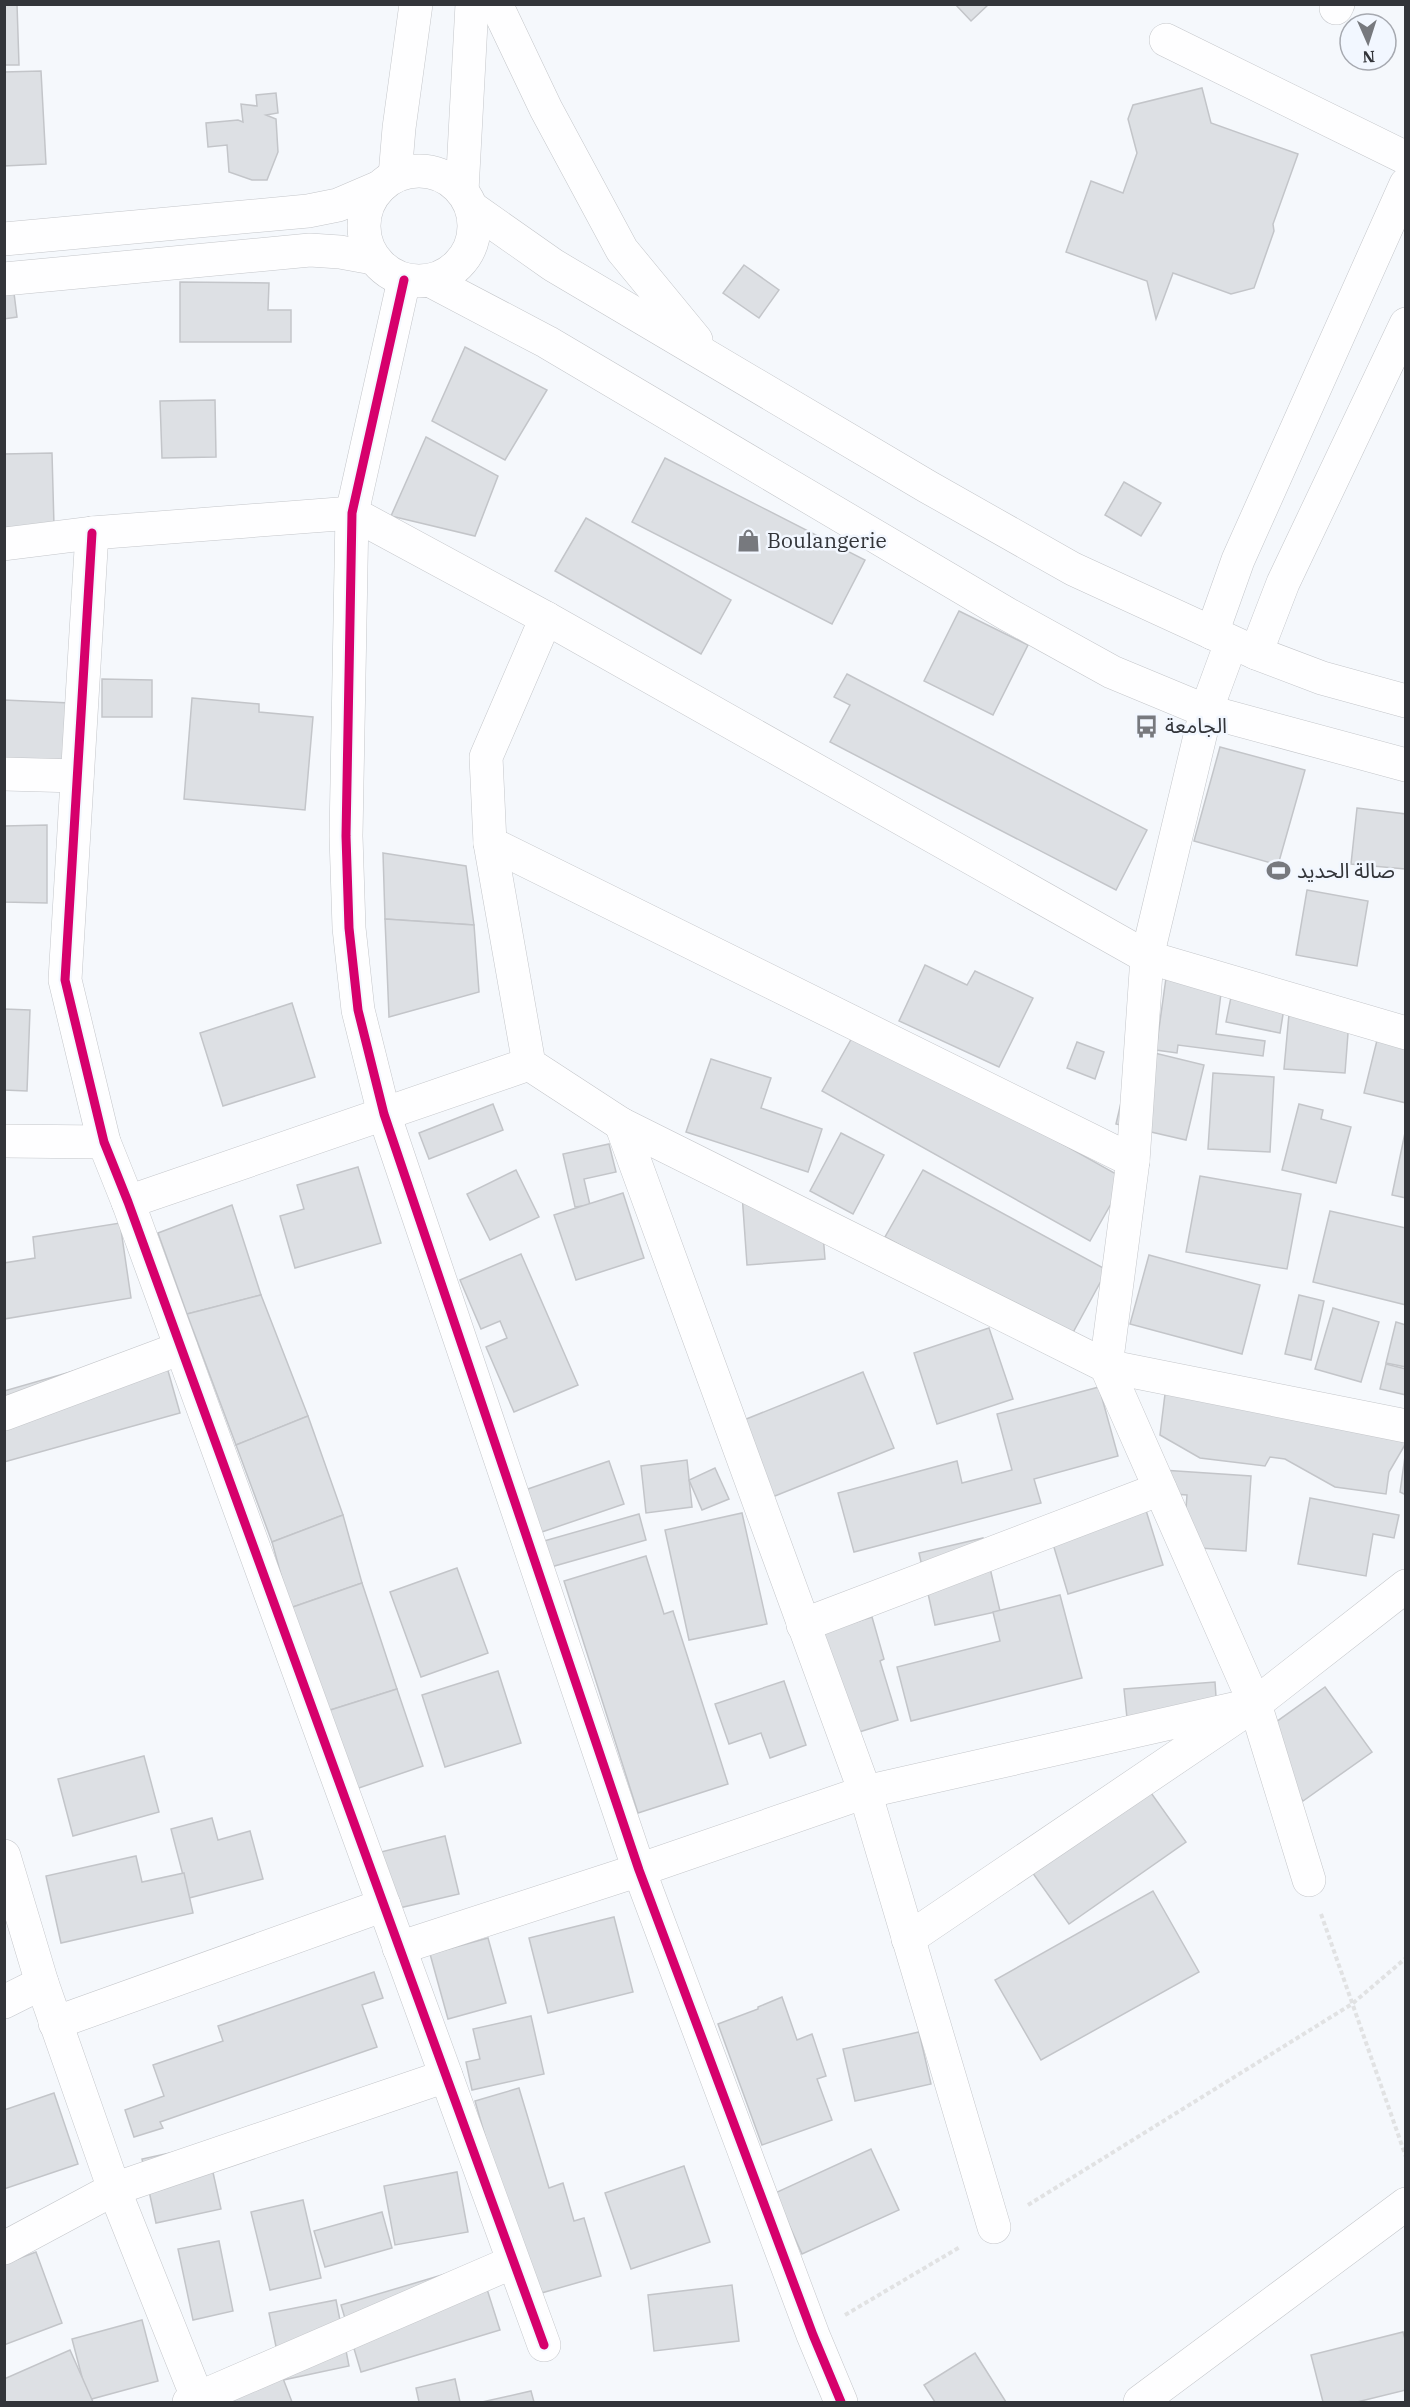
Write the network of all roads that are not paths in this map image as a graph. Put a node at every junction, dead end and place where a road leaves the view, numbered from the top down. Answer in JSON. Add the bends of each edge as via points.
{"nodes":[{"id":1,"x":416,"y":4,"type":"edge"},
{"id":2,"x":472,"y":4,"type":"edge"},
{"id":3,"x":496,"y":4,"type":"edge"},
{"id":4,"x":1166,"y":40,"type":"dead end"},
{"id":5,"x":1406,"y":158,"type":"edge"},
{"id":6,"x":387,"y":182,"type":"junction"},
{"id":7,"x":1406,"y":184,"type":"edge"},
{"id":8,"x":467,"y":199,"type":"junction"},
{"id":9,"x":4,"y":239,"type":"edge"},
{"id":10,"x":373,"y":258,"type":"junction"},
{"id":11,"x":4,"y":279,"type":"edge"},
{"id":12,"x":418,"y":281,"type":"junction"},
{"id":13,"x":1406,"y":324,"type":"edge"},
{"id":14,"x":711,"y":357,"type":"junction"},
{"id":15,"x":352,"y":513,"type":"junction"},
{"id":16,"x":1254,"y":524,"type":"junction"},
{"id":17,"x":92,"y":533,"type":"junction"},
{"id":18,"x":4,"y":544,"type":"edge"},
{"id":19,"x":1300,"y":547,"type":"junction"},
{"id":20,"x":546,"y":618,"type":"junction"},
{"id":21,"x":1233,"y":643,"type":"junction"},
{"id":22,"x":1406,"y":701,"type":"edge"},
{"id":23,"x":1206,"y":711,"type":"junction"},
{"id":24,"x":1406,"y":765,"type":"edge"},
{"id":25,"x":4,"y":774,"type":"edge"},
{"id":26,"x":77,"y":776,"type":"junction"},
{"id":27,"x":490,"y":843,"type":"junction"},
{"id":28,"x":1147,"y":957,"type":"junction"},
{"id":29,"x":1406,"y":1033,"type":"edge"},
{"id":30,"x":529,"y":1064,"type":"junction"},
{"id":31,"x":384,"y":1114,"type":"junction"},
{"id":32,"x":621,"y":1124,"type":"junction"},
{"id":33,"x":4,"y":1141,"type":"edge"},
{"id":34,"x":104,"y":1142,"type":"junction"},
{"id":35,"x":1133,"y":1161,"type":"junction"},
{"id":36,"x":128,"y":1202,"type":"junction"},
{"id":37,"x":181,"y":1348,"type":"junction"},
{"id":38,"x":1106,"y":1365,"type":"junction"},
{"id":39,"x":4,"y":1414,"type":"edge"},
{"id":40,"x":1406,"y":1426,"type":"edge"},
{"id":41,"x":1160,"y":1488,"type":"junction"},
{"id":42,"x":1406,"y":1586,"type":"edge"},
{"id":43,"x":803,"y":1625,"type":"junction"},
{"id":44,"x":1255,"y":1704,"type":"junction"},
{"id":45,"x":865,"y":1792,"type":"junction"},
{"id":46,"x":4,"y":1856,"type":"edge"},
{"id":47,"x":639,"y":1870,"type":"junction"},
{"id":48,"x":1310,"y":1880,"type":"road end"},
{"id":49,"x":384,"y":1905,"type":"junction"},
{"id":50,"x":908,"y":1939,"type":"junction"},
{"id":51,"x":399,"y":1948,"type":"junction"},
{"id":52,"x":42,"y":1983,"type":"junction"},
{"id":53,"x":4,"y":2002,"type":"edge"},
{"id":54,"x":55,"y":2023,"type":"junction"},
{"id":55,"x":446,"y":2076,"type":"junction"},
{"id":56,"x":114,"y":2189,"type":"junction"},
{"id":57,"x":1406,"y":2204,"type":"edge"},
{"id":58,"x":994,"y":2227,"type":"road end"},
{"id":59,"x":4,"y":2248,"type":"edge"},
{"id":60,"x":513,"y":2262,"type":"junction"},
{"id":61,"x":544,"y":2345,"type":"dead end"},
{"id":62,"x":1150,"y":2400,"type":"edge"},
{"id":63,"x":195,"y":2401,"type":"edge"},
{"id":64,"x":841,"y":2403,"type":"edge"}],
"edges":[{"from":1,"to":6,"type":"street","via":[[399,128]]},
{"from":2,"to":8,"type":"street"},
{"from":3,"to":14,"type":"street","via":[[546,109],[622,250]]},
{"from":4,"to":5,"type":"street"},
{"from":6,"to":8,"type":"street","via":[[413,171],[432,172],[448,179]]},
{"from":6,"to":9,"type":"street","via":[[338,205],[308,211]]},
{"from":6,"to":10,"type":"street","via":[[368,203],[364,222],[365,241]]},
{"from":7,"to":16,"type":"street"},
{"from":8,"to":12,"type":"street","via":[[475,226],[472,245],[463,262],[448,274]]},
{"from":8,"to":14,"type":"street","via":[[553,265]]},
{"from":10,"to":11,"type":"street","via":[[310,250]]},
{"from":10,"to":12,"type":"street","via":[[387,272]]},
{"from":12,"to":15,"type":"street"},
{"from":12,"to":23,"type":"street","via":[[547,342],[1112,672]]},
{"from":13,"to":19,"type":"street"},
{"from":14,"to":21,"type":"street","via":[[1073,569]]},
{"from":15,"to":17,"type":"street"},
{"from":15,"to":20,"type":"street"},
{"from":15,"to":31,"type":"street","via":[[346,836],[349,928],[358,1010]]},
{"from":16,"to":19,"type":"street"},
{"from":16,"to":21,"type":"street","via":[[1238,560]]},
{"from":17,"to":18,"type":"street"},
{"from":17,"to":26,"type":"street"},
{"from":19,"to":21,"type":"street","via":[[1283,583]]},
{"from":20,"to":27,"type":"street","via":[[486,757]]},
{"from":20,"to":28,"type":"street"},
{"from":21,"to":22,"type":"street","via":[[1322,678]]},
{"from":21,"to":23,"type":"street"},
{"from":23,"to":24,"type":"street"},
{"from":23,"to":28,"type":"street"},
{"from":25,"to":26,"type":"street"},
{"from":26,"to":34,"type":"street","via":[[65,980]]},
{"from":27,"to":30,"type":"street"},
{"from":27,"to":35,"type":"street"},
{"from":28,"to":29,"type":"street"},
{"from":28,"to":35,"type":"street"},
{"from":30,"to":31,"type":"street"},
{"from":30,"to":32,"type":"street"},
{"from":31,"to":36,"type":"street"},
{"from":31,"to":47,"type":"street"},
{"from":32,"to":38,"type":"street"},
{"from":32,"to":43,"type":"street"},
{"from":33,"to":34,"type":"street"},
{"from":34,"to":36,"type":"street"},
{"from":35,"to":38,"type":"street"},
{"from":36,"to":37,"type":"street"},
{"from":37,"to":39,"type":"street"},
{"from":37,"to":49,"type":"street"},
{"from":38,"to":40,"type":"street"},
{"from":38,"to":41,"type":"street"},
{"from":41,"to":43,"type":"street"},
{"from":41,"to":44,"type":"street"},
{"from":42,"to":44,"type":"street"},
{"from":43,"to":45,"type":"street"},
{"from":44,"to":45,"type":"street"},
{"from":44,"to":48,"type":"street"},
{"from":44,"to":50,"type":"street"},
{"from":45,"to":47,"type":"street"},
{"from":45,"to":50,"type":"street"},
{"from":46,"to":52,"type":"street"},
{"from":47,"to":51,"type":"street"},
{"from":47,"to":64,"type":"street"},
{"from":49,"to":51,"type":"street"},
{"from":49,"to":54,"type":"street"},
{"from":50,"to":58,"type":"street"},
{"from":51,"to":55,"type":"street"},
{"from":52,"to":53,"type":"street"},
{"from":52,"to":54,"type":"street"},
{"from":54,"to":56,"type":"street"},
{"from":55,"to":56,"type":"street"},
{"from":55,"to":60,"type":"street"},
{"from":56,"to":59,"type":"street"},
{"from":56,"to":63,"type":"street"},
{"from":57,"to":62,"type":"street"},
{"from":60,"to":61,"type":"street"},
{"from":60,"to":63,"type":"street"}]}
